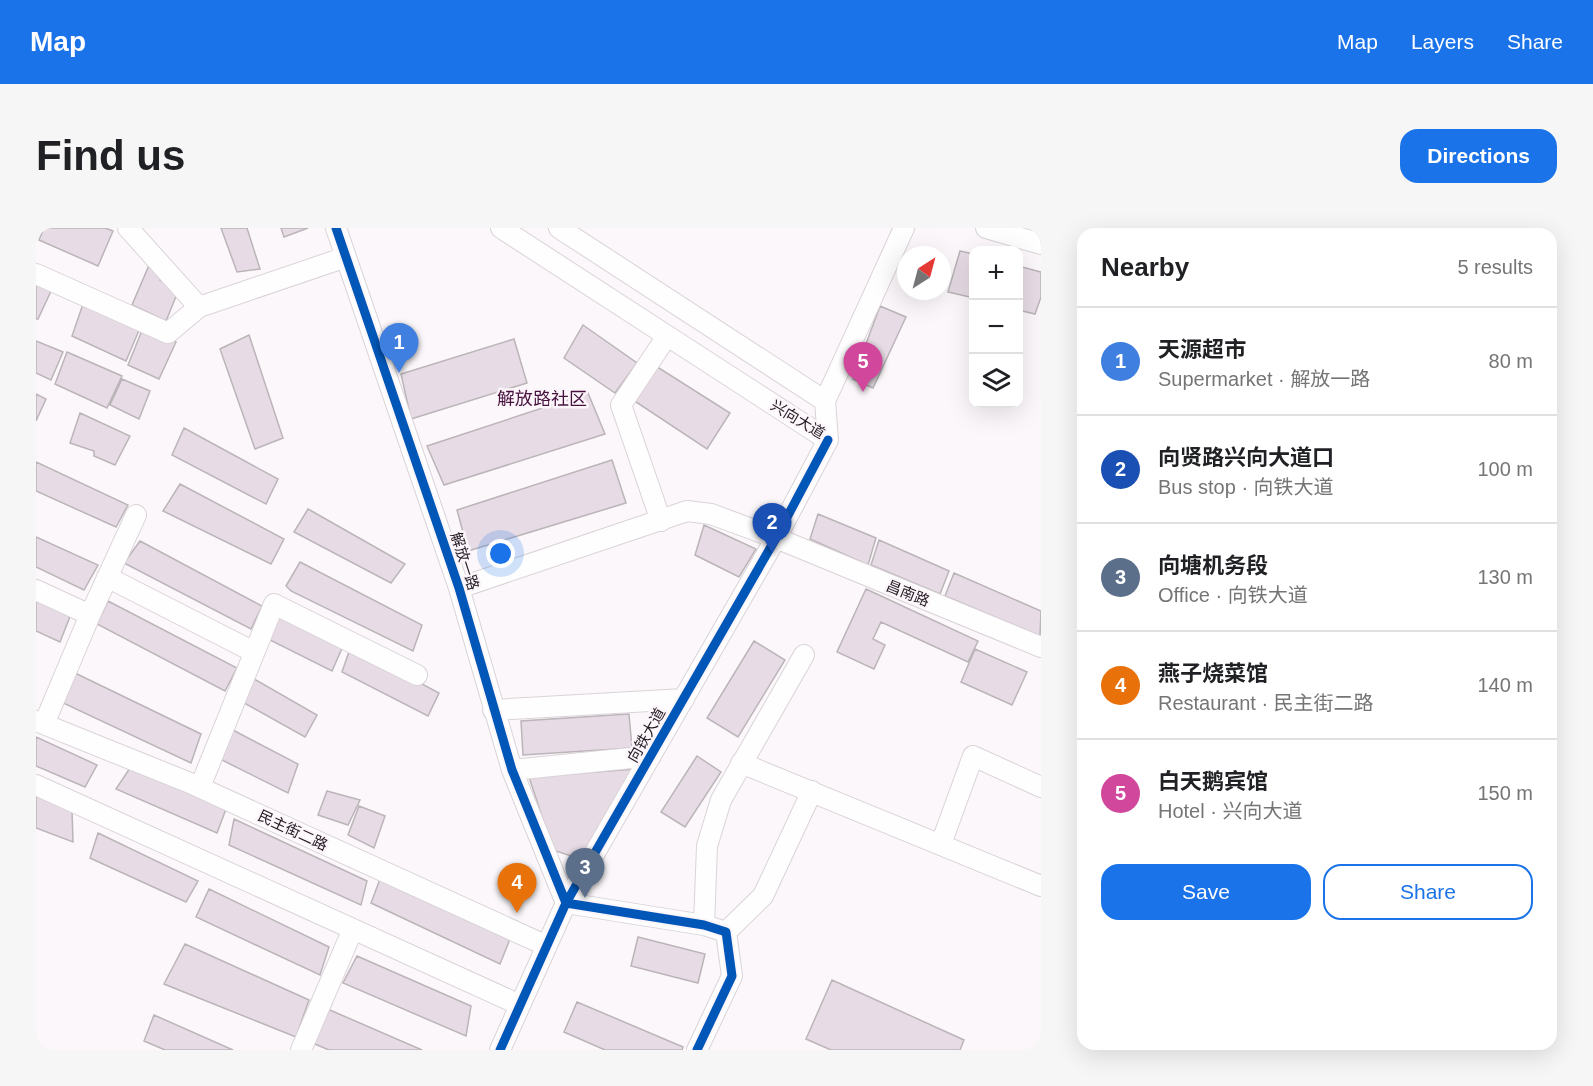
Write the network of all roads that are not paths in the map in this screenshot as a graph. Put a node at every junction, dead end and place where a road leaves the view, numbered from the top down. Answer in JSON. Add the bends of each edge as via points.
{"nodes":[{"id":1,"x":128,"y":228,"type":"edge"},
{"id":2,"x":336,"y":228,"type":"edge"},
{"id":3,"x":559,"y":228,"type":"edge"},
{"id":4,"x":904,"y":228,"type":"edge"},
{"id":5,"x":986,"y":228,"type":"edge"},
{"id":6,"x":514,"y":231,"type":"edge"},
{"id":7,"x":1041,"y":244,"type":"edge"},
{"id":8,"x":346,"y":257,"type":"junction"},
{"id":9,"x":36,"y":274,"type":"edge"},
{"id":10,"x":199,"y":307,"type":"junction"},
{"id":11,"x":667,"y":336,"type":"junction"},
{"id":12,"x":825,"y":401,"type":"junction"},
{"id":13,"x":828,"y":440,"type":"junction"},
{"id":14,"x":136,"y":515,"type":"dead end"},
{"id":15,"x":662,"y":521,"type":"junction"},
{"id":16,"x":776,"y":538,"type":"junction"},
{"id":17,"x":107,"y":577,"type":"junction"},
{"id":18,"x":459,"y":588,"type":"junction"},
{"id":19,"x":36,"y":590,"type":"edge"},
{"id":20,"x":90,"y":615,"type":"junction"},
{"id":21,"x":1041,"y":647,"type":"edge"},
{"id":22,"x":254,"y":652,"type":"junction"},
{"id":23,"x":804,"y":655,"type":"dead end"},
{"id":24,"x":417,"y":675,"type":"dead end"},
{"id":25,"x":684,"y":699,"type":"junction"},
{"id":26,"x":493,"y":710,"type":"junction"},
{"id":27,"x":40,"y":722,"type":"edge"},
{"id":28,"x":651,"y":756,"type":"junction"},
{"id":29,"x":741,"y":763,"type":"junction"},
{"id":30,"x":512,"y":770,"type":"junction"},
{"id":31,"x":36,"y":785,"type":"edge"},
{"id":32,"x":200,"y":787,"type":"junction"},
{"id":33,"x":1041,"y":787,"type":"edge"},
{"id":34,"x":812,"y":792,"type":"junction"},
{"id":35,"x":941,"y":844,"type":"junction"},
{"id":36,"x":1041,"y":886,"type":"edge"},
{"id":37,"x":566,"y":903,"type":"junction"},
{"id":38,"x":704,"y":924,"type":"junction"},
{"id":39,"x":353,"y":929,"type":"junction"},
{"id":40,"x":726,"y":932,"type":"junction"},
{"id":41,"x":547,"y":946,"type":"junction"},
{"id":42,"x":520,"y":1005,"type":"junction"},
{"id":43,"x":301,"y":1050,"type":"edge"},
{"id":44,"x":500,"y":1050,"type":"edge"},
{"id":45,"x":697,"y":1050,"type":"edge"}],
"edges":[{"from":1,"to":10,"type":"street"},
{"from":2,"to":8,"type":"street","name":"解放一路"},
{"from":3,"to":12,"type":"street","name":"兴向大道"},
{"from":4,"to":12,"type":"street"},
{"from":5,"to":7,"type":"street"},
{"from":6,"to":11,"type":"street","name":"兴向大道"},
{"from":8,"to":10,"type":"street"},
{"from":8,"to":18,"type":"street","name":"解放一路"},
{"from":9,"to":10,"type":"street","via":[[168,333]]},
{"from":11,"to":13,"type":"street","name":"兴向大道"},
{"from":11,"to":15,"type":"street","via":[[621,405]]},
{"from":12,"to":13,"type":"street","name":"兴向大道"},
{"from":13,"to":16,"type":"street","name":"向铁大道"},
{"from":14,"to":17,"type":"street"},
{"from":15,"to":16,"type":"street","name":"昌南路","via":[[687,511],[711,514]]},
{"from":15,"to":18,"type":"street","name":"昌南路"},
{"from":16,"to":21,"type":"street","name":"昌南路"},
{"from":16,"to":25,"type":"street","name":"向铁大道"},
{"from":17,"to":20,"type":"street"},
{"from":17,"to":22,"type":"street"},
{"from":18,"to":26,"type":"street","name":"解放一路"},
{"from":19,"to":20,"type":"street"},
{"from":20,"to":27,"type":"street"},
{"from":22,"to":24,"type":"street","via":[[274,604]]},
{"from":22,"to":32,"type":"street"},
{"from":23,"to":29,"type":"street"},
{"from":25,"to":26,"type":"street"},
{"from":25,"to":28,"type":"street","name":"向铁大道"},
{"from":26,"to":30,"type":"street","name":"解放一路"},
{"from":27,"to":32,"type":"street","name":"民主街二路"},
{"from":28,"to":30,"type":"street"},
{"from":28,"to":37,"type":"street","name":"向铁大道"},
{"from":29,"to":34,"type":"street"},
{"from":29,"to":38,"type":"street","via":[[722,800],[707,846]]},
{"from":30,"to":37,"type":"street","name":"解放一路"},
{"from":31,"to":39,"type":"street"},
{"from":32,"to":41,"type":"street","name":"民主街二路"},
{"from":33,"to":35,"type":"street","via":[[973,756]]},
{"from":34,"to":35,"type":"street"},
{"from":34,"to":40,"type":"street","via":[[763,896]]},
{"from":35,"to":36,"type":"street"},
{"from":37,"to":38,"type":"street"},
{"from":37,"to":41,"type":"street","name":"向铁大道"},
{"from":38,"to":40,"type":"street"},
{"from":39,"to":42,"type":"street"},
{"from":39,"to":43,"type":"street"},
{"from":40,"to":45,"type":"street","via":[[732,976]]},
{"from":41,"to":42,"type":"street","name":"向铁大道"},
{"from":42,"to":44,"type":"street","name":"向铁大道"}]}
